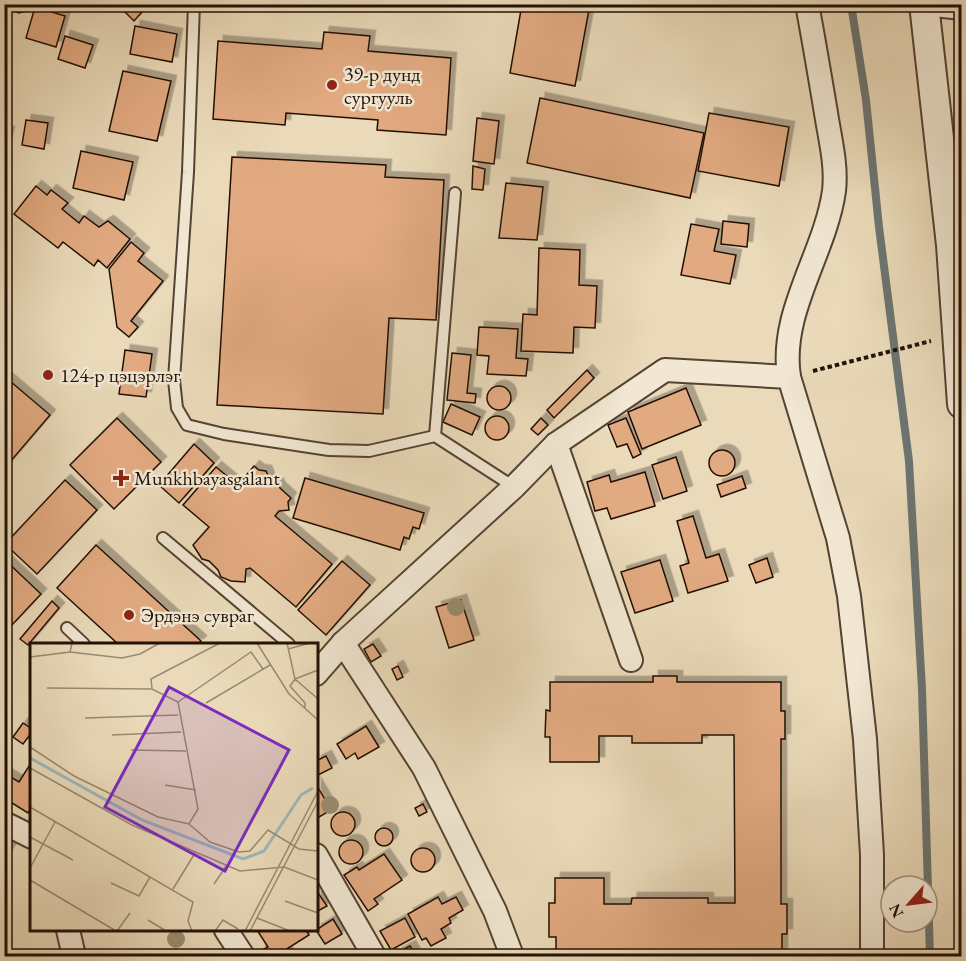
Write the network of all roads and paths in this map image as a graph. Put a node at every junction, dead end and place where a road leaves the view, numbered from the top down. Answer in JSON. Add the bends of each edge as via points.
{"nodes":[{"id":1,"x":194,"y":4,"type":"edge"},
{"id":2,"x":807,"y":4,"type":"edge"},
{"id":3,"x":925,"y":4,"type":"edge"},
{"id":4,"x":962,"y":8,"type":"edge"},
{"id":5,"x":455,"y":193,"type":"dead end"},
{"id":6,"x":956,"y":245,"type":"edge"},
{"id":7,"x":919,"y":343,"type":"dead end"},
{"id":8,"x":789,"y":377,"type":"junction"},
{"id":9,"x":962,"y":404,"type":"edge"},
{"id":10,"x":435,"y":436,"type":"junction"},
{"id":11,"x":556,"y":444,"type":"junction"},
{"id":12,"x":514,"y":487,"type":"junction"},
{"id":13,"x":164,"y":538,"type":"dead end"},
{"id":14,"x":67,"y":628,"type":"dead end"},
{"id":15,"x":82,"y":643,"type":"edge"},
{"id":16,"x":287,"y":643,"type":"edge"},
{"id":17,"x":343,"y":643,"type":"junction"},
{"id":18,"x":631,"y":660,"type":"dead end"},
{"id":19,"x":318,"y":671,"type":"edge"},
{"id":20,"x":4,"y":823,"type":"edge"},
{"id":21,"x":30,"y":836,"type":"edge"},
{"id":22,"x":318,"y":859,"type":"edge"},
{"id":23,"x":68,"y":931,"type":"edge"},
{"id":24,"x":227,"y":931,"type":"edge"},
{"id":25,"x":74,"y":957,"type":"edge"},
{"id":26,"x":243,"y":957,"type":"edge"},
{"id":27,"x":374,"y":957,"type":"edge"},
{"id":28,"x":512,"y":957,"type":"edge"},
{"id":29,"x":872,"y":957,"type":"edge"}],
"edges":[{"from":1,"to":10,"type":"lane","via":[[174,380],[177,408],[187,425],[329,450],[369,451]]},
{"from":2,"to":8,"type":"street","via":[[833,156],[834,188],[795,314],[787,354]]},
{"from":3,"to":4,"type":"street"},
{"from":3,"to":6,"type":"street"},
{"from":5,"to":10,"type":"lane"},
{"from":6,"to":9,"type":"street"},
{"from":7,"to":8,"type":"path"},
{"from":8,"to":11,"type":"street","via":[[665,370]]},
{"from":8,"to":29,"type":"street","via":[[838,538],[849,596],[866,739]]},
{"from":10,"to":12,"type":"lane"},
{"from":11,"to":12,"type":"street"},
{"from":11,"to":18,"type":"street"},
{"from":12,"to":17,"type":"street"},
{"from":13,"to":16,"type":"lane"},
{"from":14,"to":15,"type":"lane"},
{"from":17,"to":19,"type":"street"},
{"from":17,"to":28,"type":"street","via":[[424,768],[495,911]]},
{"from":20,"to":21,"type":"street"},
{"from":22,"to":27,"type":"street"},
{"from":23,"to":25,"type":"street"},
{"from":24,"to":26,"type":"street"}]}
